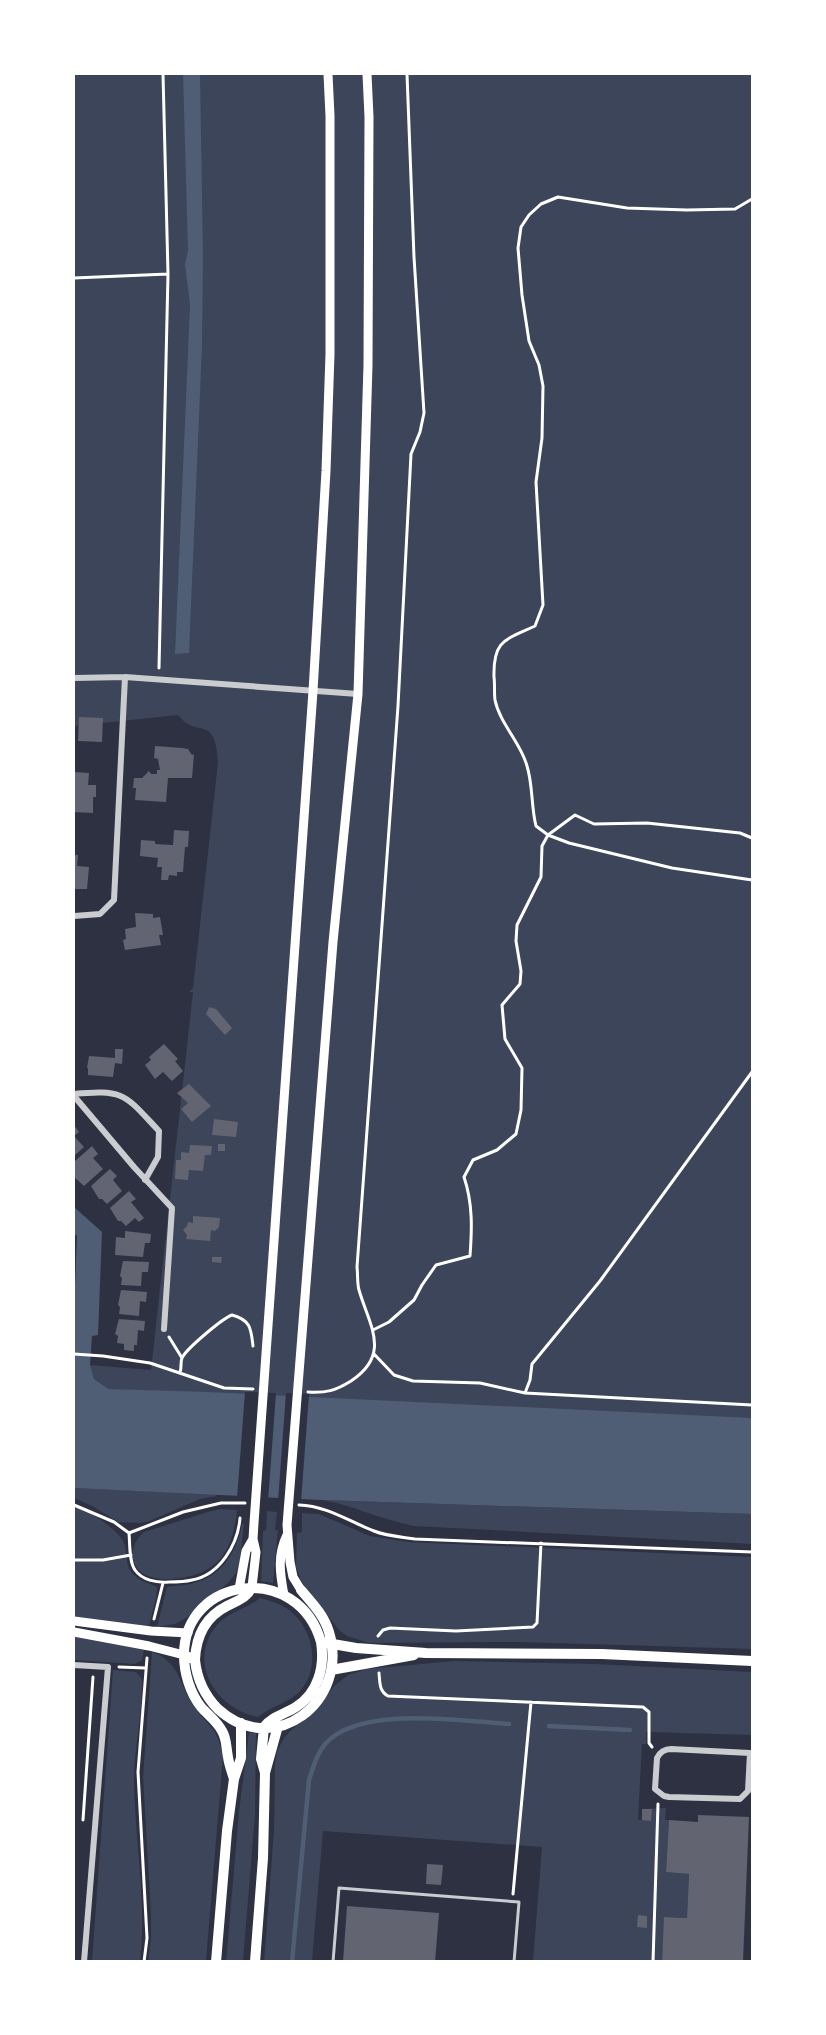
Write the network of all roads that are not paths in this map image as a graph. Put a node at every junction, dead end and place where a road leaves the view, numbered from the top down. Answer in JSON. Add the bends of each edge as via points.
{"nodes":[{"id":1,"x":328,"y":74,"type":"edge"},
{"id":2,"x":367,"y":74,"type":"edge"},
{"id":3,"x":125,"y":677,"type":"junction"},
{"id":4,"x":74,"y":678,"type":"edge"},
{"id":5,"x":313,"y":691,"type":"junction"},
{"id":6,"x":358,"y":694,"type":"junction"},
{"id":7,"x":74,"y":916,"type":"edge"},
{"id":8,"x":74,"y":1095,"type":"edge"},
{"id":9,"x":145,"y":1180,"type":"junction"},
{"id":10,"x":164,"y":1329,"type":"road end"},
{"id":11,"x":287,"y":1535,"type":"junction"},
{"id":12,"x":253,"y":1539,"type":"junction"},
{"id":13,"x":252,"y":1587,"type":"junction"},
{"id":14,"x":239,"y":1589,"type":"junction"},
{"id":15,"x":301,"y":1590,"type":"joint"},
{"id":16,"x":284,"y":1595,"type":"junction"},
{"id":17,"x":74,"y":1621,"type":"edge"},
{"id":18,"x":74,"y":1632,"type":"edge"},
{"id":19,"x":188,"y":1633,"type":"junction"},
{"id":20,"x":326,"y":1644,"type":"junction"},
{"id":21,"x":426,"y":1653,"type":"junction"},
{"id":22,"x":184,"y":1655,"type":"junction"},
{"id":23,"x":195,"y":1660,"type":"junction"},
{"id":24,"x":753,"y":1661,"type":"edge"},
{"id":25,"x":74,"y":1665,"type":"edge"},
{"id":26,"x":331,"y":1670,"type":"junction"},
{"id":27,"x":241,"y":1723,"type":"junction"},
{"id":28,"x":278,"y":1726,"type":"junction"},
{"id":29,"x":264,"y":1727,"type":"junction"},
{"id":30,"x":751,"y":1753,"type":"edge"},
{"id":31,"x":265,"y":1773,"type":"junction"},
{"id":32,"x":234,"y":1779,"type":"junction"},
{"id":33,"x":84,"y":1962,"type":"edge"},
{"id":34,"x":216,"y":1962,"type":"edge"},
{"id":35,"x":255,"y":1962,"type":"edge"},
{"id":36,"x":333,"y":1962,"type":"edge"},
{"id":37,"x":514,"y":1962,"type":"edge"}],
"edges":[{"from":1,"to":5,"type":"main road","via":[[330,354]]},
{"from":2,"to":6,"type":"main road","via":[[368,365]]},
{"from":3,"to":4,"type":"street"},
{"from":3,"to":5,"type":"street"},
{"from":3,"to":7,"type":"street","via":[[114,900],[100,914]]},
{"from":5,"to":6,"type":"street"},
{"from":5,"to":12,"type":"main road"},
{"from":6,"to":11,"type":"main road","via":[[333,942]]},
{"from":8,"to":9,"type":"street"},
{"from":8,"to":9,"type":"street","via":[[102,1091],[119,1094],[159,1131],[158,1157]]},
{"from":9,"to":10,"type":"street","via":[[172,1208]]},
{"from":11,"to":15,"type":"main road","via":[[293,1576]]},
{"from":11,"to":16,"type":"main road","via":[[280,1548]]},
{"from":12,"to":13,"type":"main road","via":[[256,1552]]},
{"from":12,"to":14,"type":"main road","via":[[246,1551]]},
{"from":13,"to":14,"type":"main road"},
{"from":13,"to":16,"type":"main road"},
{"from":13,"to":23,"type":"main road","via":[[244,1598],[208,1620],[198,1639]]},
{"from":14,"to":19,"type":"main road","via":[[212,1601]]},
{"from":15,"to":20,"type":"main road","via":[[321,1615],[329,1634]]},
{"from":16,"to":20,"type":"main road","via":[[307,1614]]},
{"from":17,"to":19,"type":"main road"},
{"from":18,"to":22,"type":"main road"},
{"from":19,"to":22,"type":"main road"},
{"from":20,"to":21,"type":"main road"},
{"from":20,"to":26,"type":"main road"},
{"from":20,"to":29,"type":"main road","via":[[312,1691],[298,1706]]},
{"from":21,"to":24,"type":"main road","via":[[591,1654]]},
{"from":21,"to":26,"type":"main road"},
{"from":22,"to":23,"type":"main road"},
{"from":22,"to":32,"type":"main road","via":[[194,1696],[225,1737]]},
{"from":23,"to":27,"type":"main road","via":[[208,1698]]},
{"from":25,"to":33,"type":"street","via":[[108,1667]]},
{"from":26,"to":28,"type":"main road","via":[[313,1707],[303,1716]]},
{"from":27,"to":29,"type":"main road"},
{"from":27,"to":32,"type":"main road","via":[[241,1758]]},
{"from":28,"to":29,"type":"main road"},
{"from":28,"to":31,"type":"main road"},
{"from":29,"to":31,"type":"main road","via":[[261,1759]]},
{"from":30,"to":30,"type":"street","via":[[666,1749],[657,1758],[655,1789],[669,1797],[740,1798],[748,1787]]},
{"from":31,"to":35,"type":"main road"},
{"from":32,"to":34,"type":"main road"},
{"from":36,"to":37,"type":"lane","via":[[339,1888],[519,1902]]}]}
